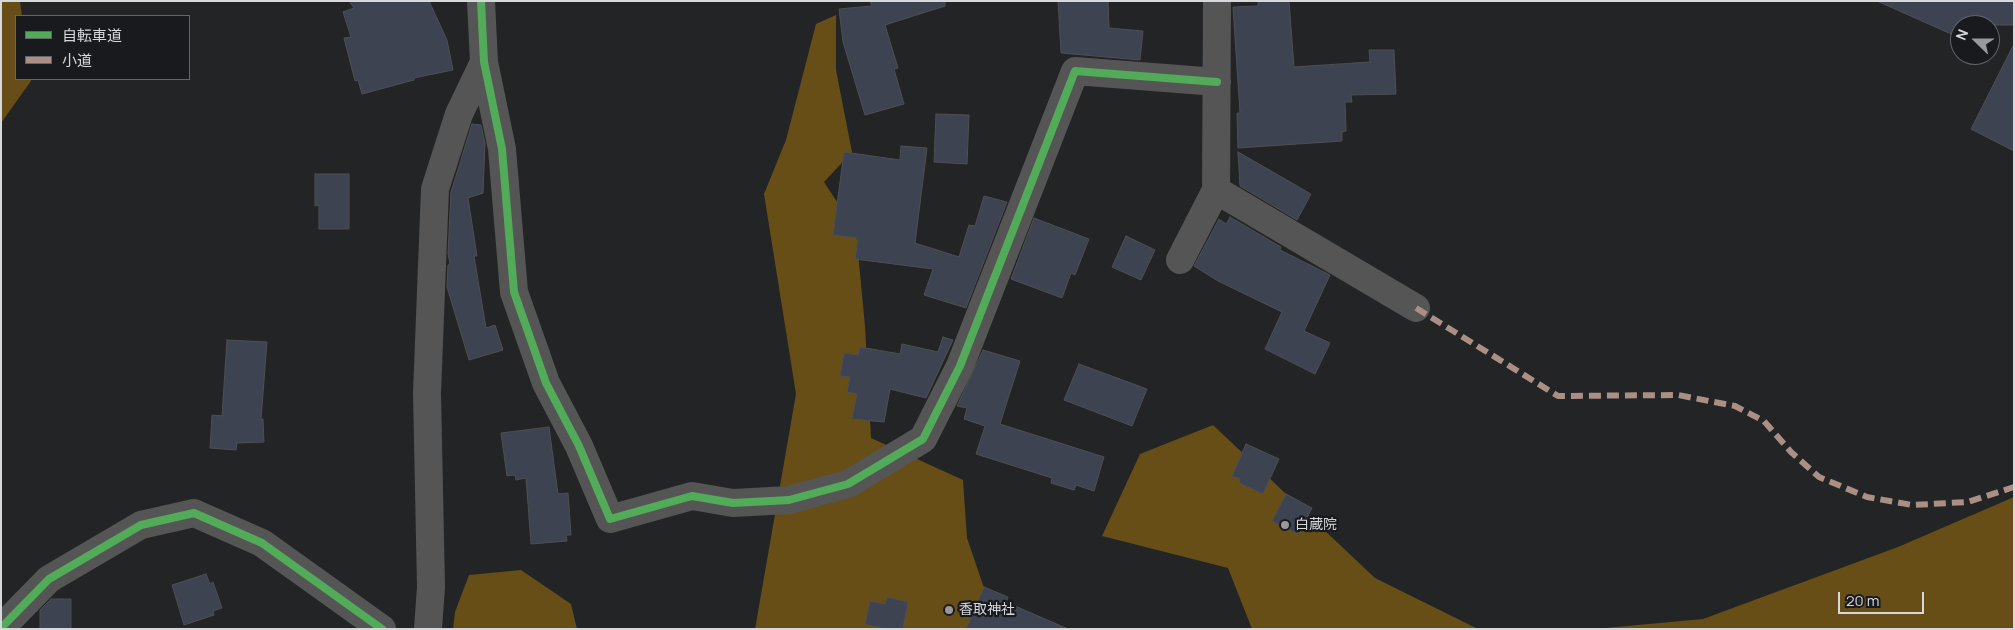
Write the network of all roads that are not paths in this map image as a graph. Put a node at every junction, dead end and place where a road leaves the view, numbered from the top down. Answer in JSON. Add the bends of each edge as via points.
{"nodes":[{"id":1,"x":481,"y":1,"type":"edge"},
{"id":2,"x":1217,"y":1,"type":"edge"},
{"id":3,"x":484,"y":62,"type":"junction"},
{"id":4,"x":1217,"y":82,"type":"junction"},
{"id":5,"x":1216,"y":190,"type":"junction"},
{"id":6,"x":1180,"y":260,"type":"dead end"},
{"id":7,"x":1416,"y":308,"type":"dead end"},
{"id":8,"x":1,"y":628,"type":"edge"},
{"id":9,"x":382,"y":629,"type":"edge"},
{"id":10,"x":428,"y":629,"type":"edge"}],
"edges":[{"from":1,"to":3,"type":"street"},
{"from":2,"to":4,"type":"street"},
{"from":3,"to":4,"type":"street","via":[[502,149],[514,292],[546,383],[579,446],[610,519],[692,496],[733,503],[789,500],[848,484],[924,439],[960,366],[1075,70]]},
{"from":3,"to":10,"type":"street","via":[[459,114],[435,189],[427,393],[431,587]]},
{"from":4,"to":5,"type":"street"},
{"from":5,"to":6,"type":"street"},
{"from":5,"to":7,"type":"street"},
{"from":8,"to":9,"type":"street","via":[[49,579],[141,525],[194,513],[262,543]]}]}
